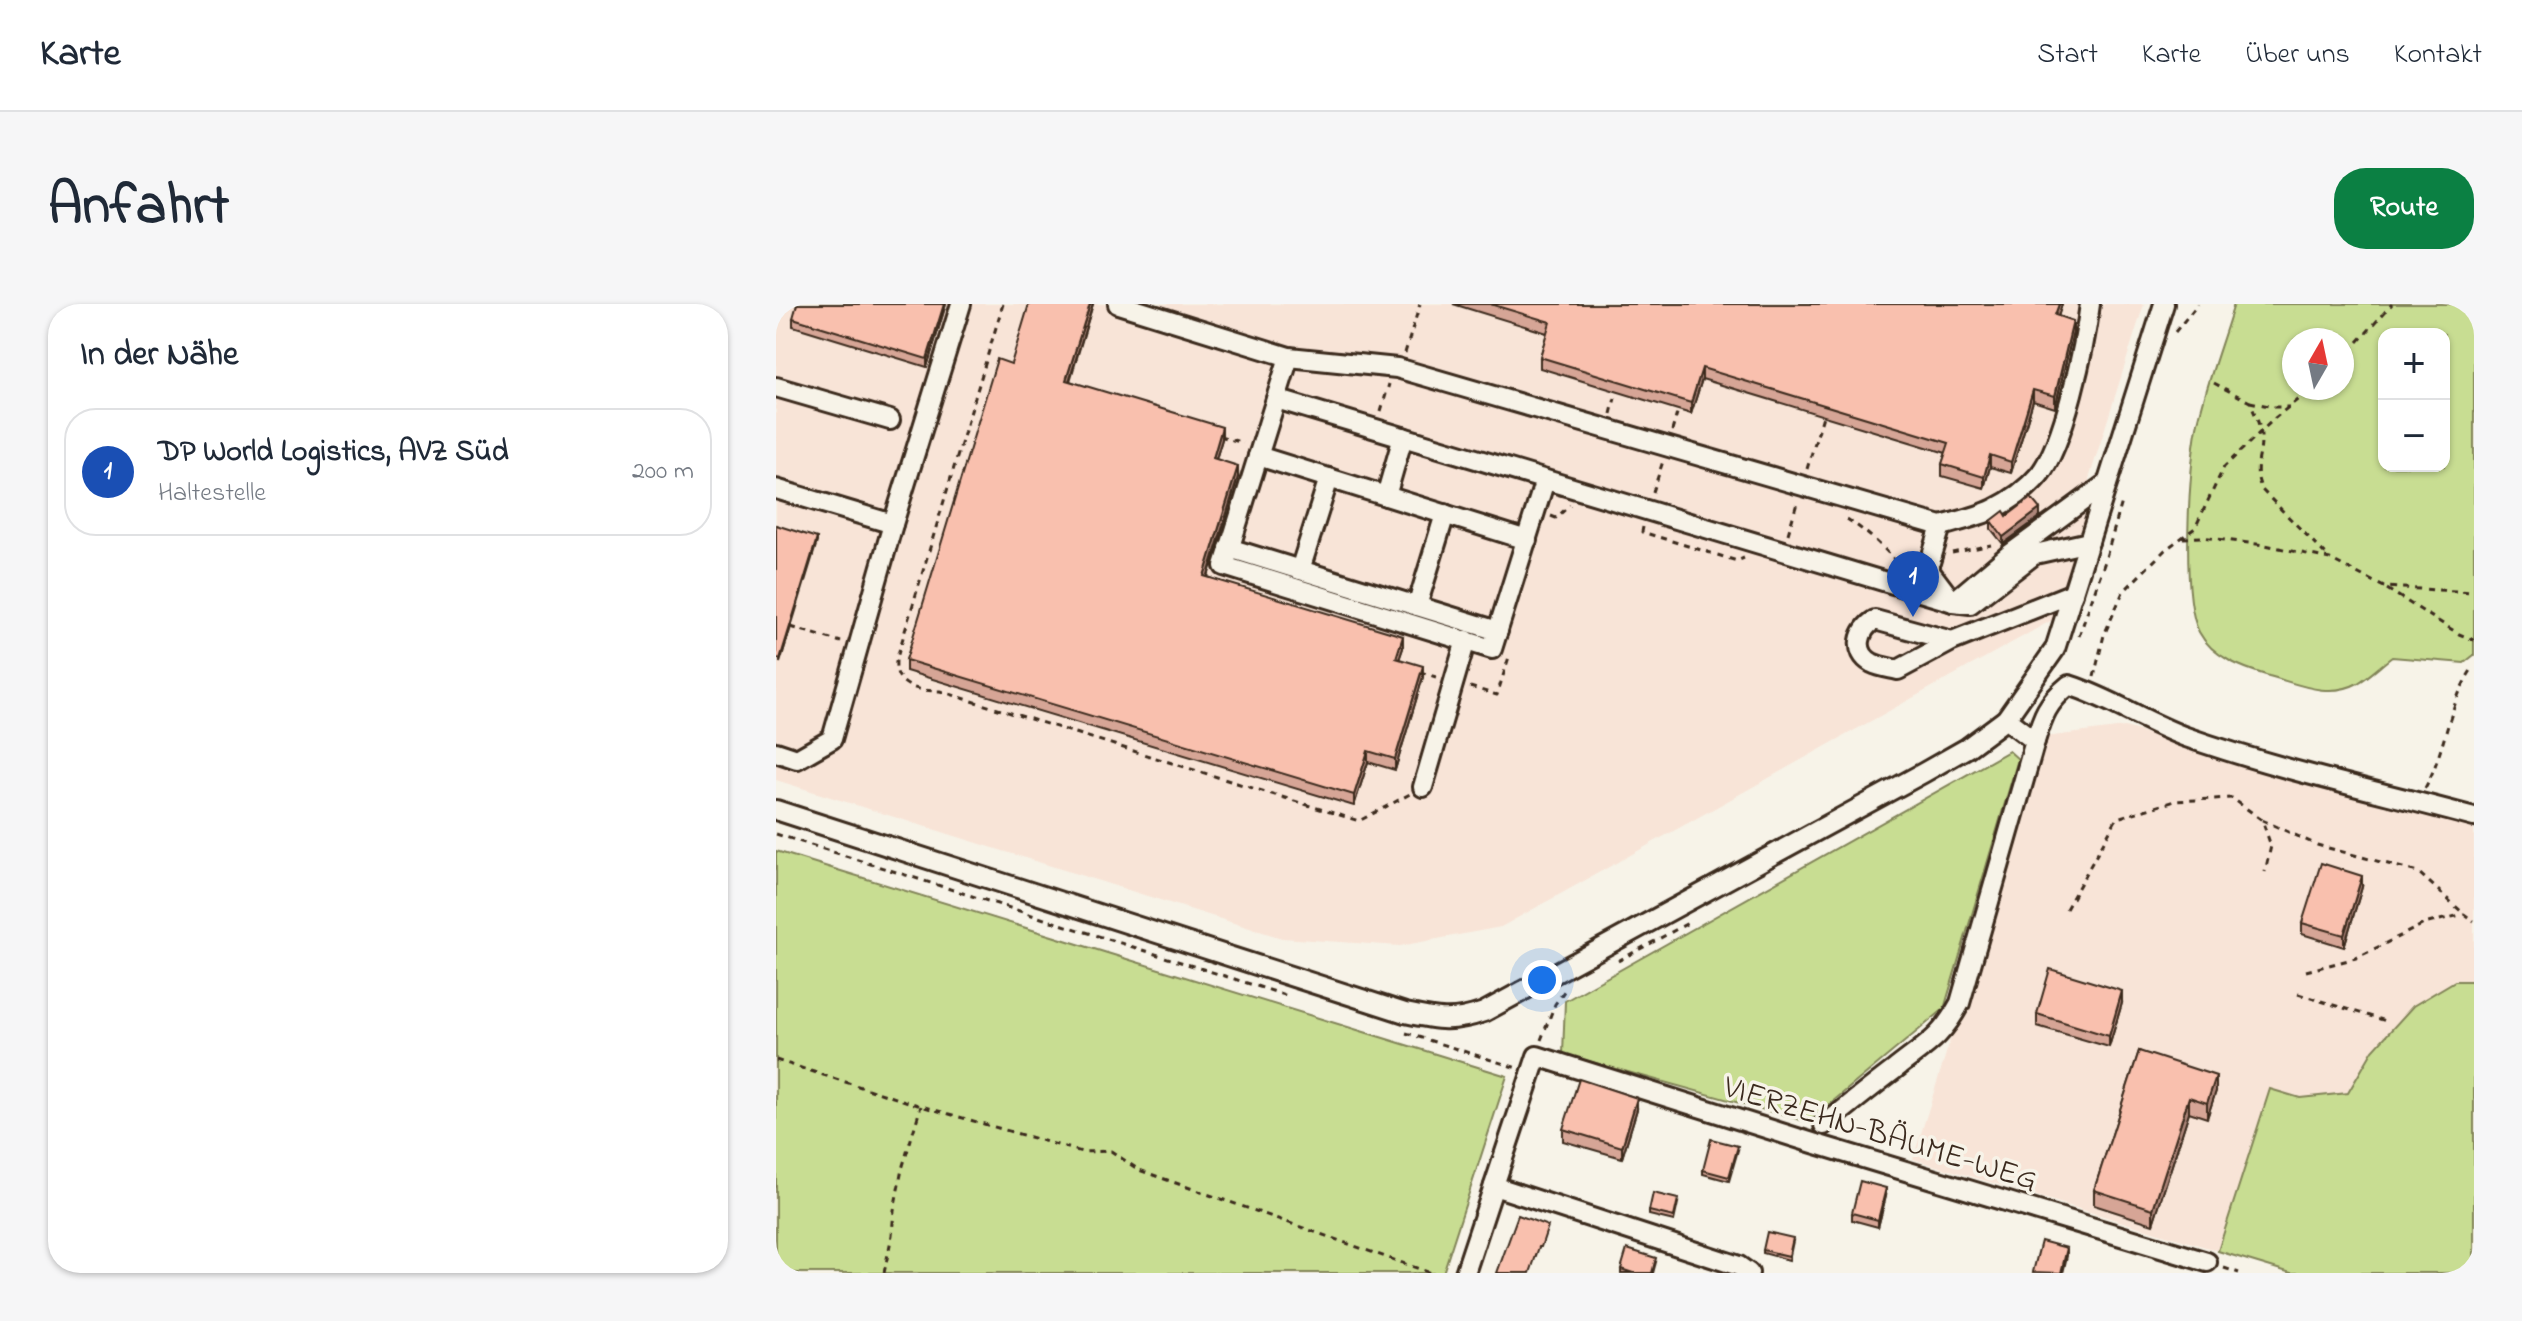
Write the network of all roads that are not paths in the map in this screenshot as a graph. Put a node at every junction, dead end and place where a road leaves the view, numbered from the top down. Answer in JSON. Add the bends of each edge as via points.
{"nodes":[{"id":1,"x":961,"y":304,"type":"edge"},
{"id":2,"x":1118,"y":304,"type":"edge"},
{"id":3,"x":2090,"y":304,"type":"edge"},
{"id":4,"x":2164,"y":304,"type":"edge"},
{"id":5,"x":1289,"y":357,"type":"junction"},
{"id":6,"x":776,"y":387,"type":"edge"},
{"id":7,"x":1276,"y":399,"type":"junction"},
{"id":8,"x":890,"y":420,"type":"dead end"},
{"id":9,"x":1403,"y":437,"type":"junction"},
{"id":10,"x":1258,"y":456,"type":"junction"},
{"id":11,"x":1329,"y":478,"type":"junction"},
{"id":12,"x":1545,"y":480,"type":"junction"},
{"id":13,"x":2107,"y":483,"type":"junction"},
{"id":14,"x":776,"y":489,"type":"edge"},
{"id":15,"x":1386,"y":496,"type":"junction"},
{"id":16,"x":1445,"y":514,"type":"junction"},
{"id":17,"x":893,"y":524,"type":"junction"},
{"id":18,"x":1941,"y":526,"type":"junction"},
{"id":19,"x":1527,"y":540,"type":"junction"},
{"id":20,"x":2089,"y":542,"type":"junction"},
{"id":21,"x":1229,"y":548,"type":"junction"},
{"id":22,"x":1300,"y":570,"type":"junction"},
{"id":23,"x":2073,"y":593,"type":"junction"},
{"id":24,"x":1953,"y":602,"type":"junction"},
{"id":25,"x":1417,"y":606,"type":"junction"},
{"id":26,"x":1498,"y":631,"type":"junction"},
{"id":27,"x":1466,"y":640,"type":"junction"},
{"id":28,"x":1952,"y":641,"type":"dead end"},
{"id":29,"x":2006,"y":719,"type":"junction"},
{"id":30,"x":2035,"y":741,"type":"junction"},
{"id":31,"x":776,"y":752,"type":"edge"},
{"id":32,"x":1423,"y":787,"type":"road end"},
{"id":33,"x":776,"y":810,"type":"edge"},
{"id":34,"x":2474,"y":817,"type":"edge"},
{"id":35,"x":1824,"y":1125,"type":"dead end"},
{"id":36,"x":1494,"y":1186,"type":"junction"},
{"id":37,"x":2207,"y":1262,"type":"dead end"},
{"id":38,"x":1465,"y":1273,"type":"edge"},
{"id":39,"x":1749,"y":1273,"type":"edge"}],
"edges":[{"from":1,"to":17,"type":"street"},
{"from":2,"to":5,"type":"street"},
{"from":3,"to":18,"type":"street","via":[[2058,440],[2040,474],[1992,510]]},
{"from":4,"to":13,"type":"street"},
{"from":5,"to":7,"type":"street"},
{"from":5,"to":18,"type":"street","via":[[1397,368]]},
{"from":6,"to":8,"type":"street"},
{"from":7,"to":9,"type":"street"},
{"from":7,"to":10,"type":"street"},
{"from":9,"to":12,"type":"street"},
{"from":9,"to":15,"type":"street"},
{"from":10,"to":11,"type":"street"},
{"from":10,"to":21,"type":"street"},
{"from":11,"to":15,"type":"street"},
{"from":11,"to":22,"type":"street"},
{"from":12,"to":19,"type":"street"},
{"from":12,"to":24,"type":"street"},
{"from":13,"to":20,"type":"street"},
{"from":13,"to":24,"type":"street"},
{"from":14,"to":17,"type":"street"},
{"from":15,"to":16,"type":"street"},
{"from":16,"to":19,"type":"street"},
{"from":16,"to":25,"type":"street"},
{"from":17,"to":31,"type":"street","via":[[832,739],[797,759]]},
{"from":18,"to":24,"type":"street","via":[[1928,569]]},
{"from":19,"to":26,"type":"street"},
{"from":20,"to":23,"type":"street"},
{"from":20,"to":24,"type":"street","via":[[2035,554],[1970,604]]},
{"from":21,"to":22,"type":"street"},
{"from":21,"to":27,"type":"street","via":[[1224,566]]},
{"from":22,"to":25,"type":"street"},
{"from":23,"to":28,"type":"street"},
{"from":23,"to":29,"type":"street","via":[[2055,649]]},
{"from":25,"to":26,"type":"street"},
{"from":26,"to":27,"type":"street","via":[[1492,649]]},
{"from":27,"to":32,"type":"street"},
{"from":29,"to":30,"type":"street"},
{"from":29,"to":33,"type":"street","via":[[1923,773],[1510,1000],[1461,1020],[1405,1013]]},
{"from":30,"to":34,"type":"street","via":[[2052,699],[2069,685],[2185,736],[2304,774]]},
{"from":30,"to":35,"type":"street","via":[[1960,1003],[1949,1024]]},
{"from":36,"to":37,"type":"street","name":"VIERZEHN-BÄUME-WEG","via":[[1534,1064]]},
{"from":36,"to":38,"type":"street"},
{"from":36,"to":39,"type":"street"}]}
